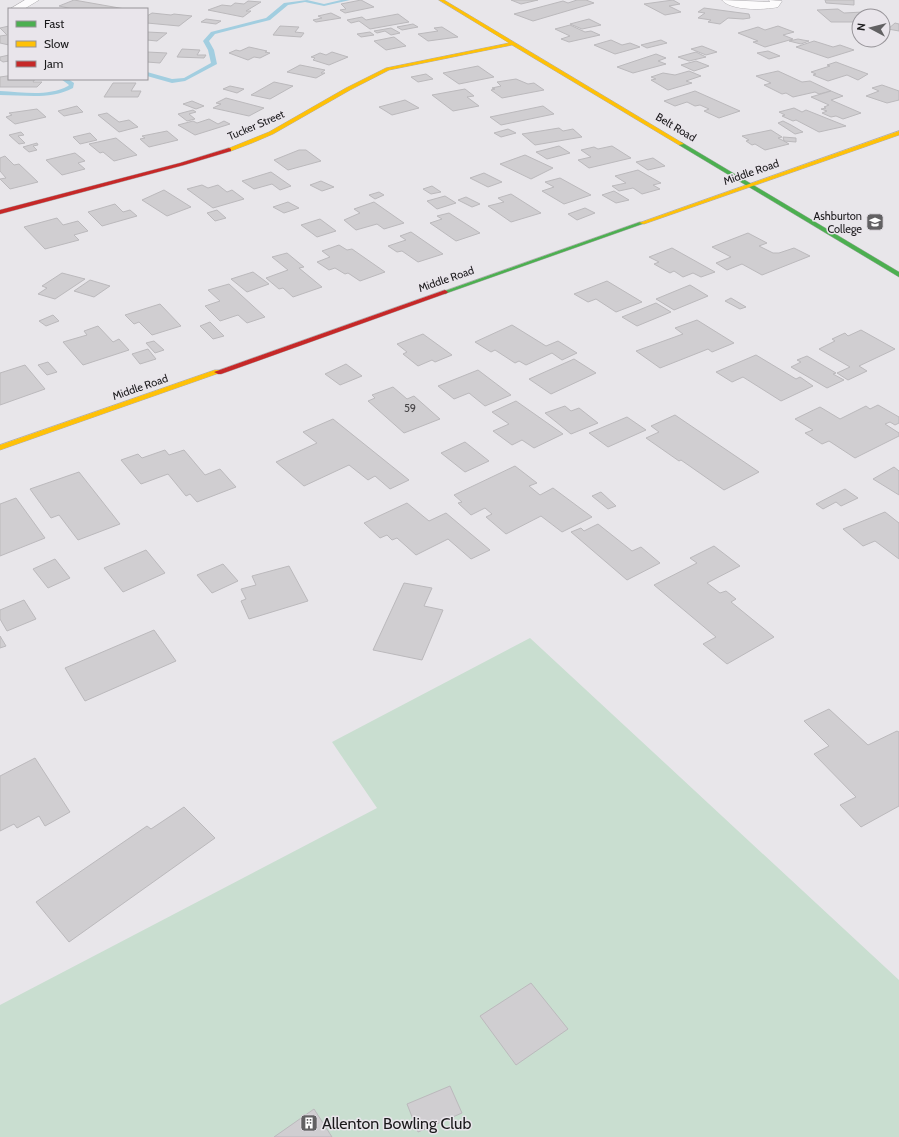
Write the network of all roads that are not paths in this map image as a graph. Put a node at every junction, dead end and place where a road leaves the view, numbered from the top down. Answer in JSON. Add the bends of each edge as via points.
{"nodes":[{"id":1,"x":34,"y":0,"type":"edge"},
{"id":2,"x":441,"y":0,"type":"edge"},
{"id":3,"x":728,"y":0,"type":"edge"},
{"id":4,"x":774,"y":0,"type":"edge"},
{"id":5,"x":17,"y":8,"type":"edge"},
{"id":6,"x":513,"y":43,"type":"junction"},
{"id":7,"x":899,"y":133,"type":"edge"},
{"id":8,"x":750,"y":185,"type":"junction"},
{"id":9,"x":0,"y":212,"type":"edge"},
{"id":10,"x":899,"y":275,"type":"edge"},
{"id":11,"x":0,"y":448,"type":"edge"}],
"edges":[{"from":1,"to":5,"type":"street"},
{"from":2,"to":6,"type":"street","name":"Belt Road"},
{"from":3,"to":4,"type":"street","via":[[762,6],[774,5]]},
{"from":6,"to":8,"type":"street","name":"Belt Road"},
{"from":6,"to":9,"type":"street","name":"Tucker Street","via":[[388,69],[371,76],[290,124],[238,147]]},
{"from":7,"to":8,"type":"street","name":"Middle Road"},
{"from":8,"to":10,"type":"street","name":"Belt Road"},
{"from":8,"to":11,"type":"street","name":"Middle Road"}]}
